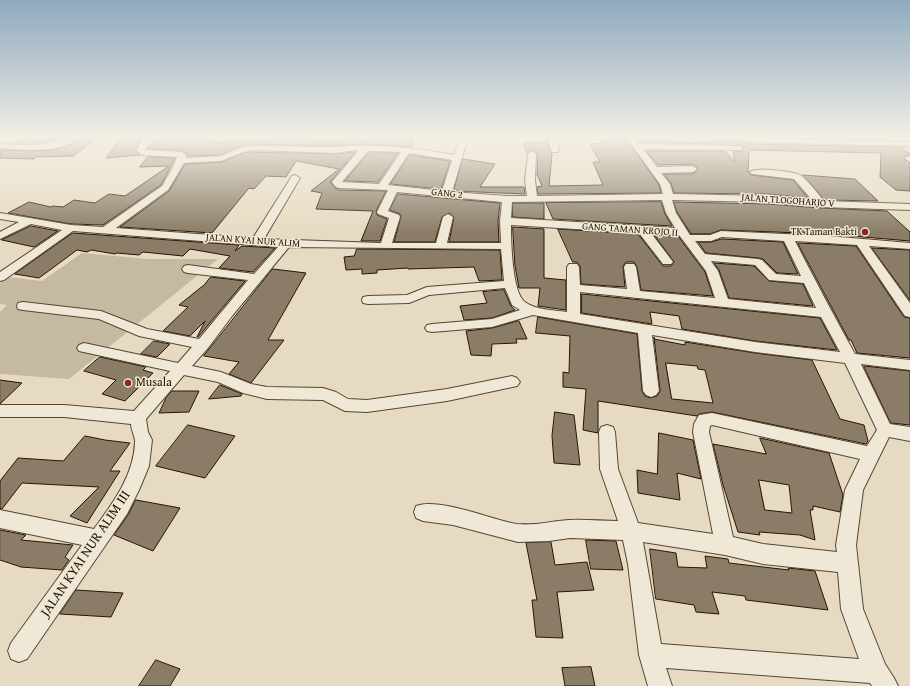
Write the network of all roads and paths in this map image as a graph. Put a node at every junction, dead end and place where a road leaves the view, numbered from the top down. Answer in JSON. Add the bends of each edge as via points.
{"nodes":[{"id":1,"x":176,"y":169,"type":"edge"},
{"id":2,"x":348,"y":169,"type":"edge"},
{"id":3,"x":394,"y":169,"type":"edge"},
{"id":4,"x":454,"y":169,"type":"edge"},
{"id":5,"x":531,"y":169,"type":"edge"},
{"id":6,"x":692,"y":169,"type":"dead end"},
{"id":7,"x":655,"y":170,"type":"joint"},
{"id":8,"x":755,"y":172,"type":"dead end"},
{"id":9,"x":295,"y":178,"type":"dead end"},
{"id":10,"x":382,"y":187,"type":"junction"},
{"id":11,"x":394,"y":188,"type":"junction"},
{"id":12,"x":446,"y":194,"type":"junction"},
{"id":13,"x":666,"y":197,"type":"junction"},
{"id":14,"x":532,"y":198,"type":"junction"},
{"id":15,"x":508,"y":199,"type":"junction"},
{"id":16,"x":821,"y":204,"type":"junction"},
{"id":17,"x":910,"y":207,"type":"edge"},
{"id":18,"x":0,"y":216,"type":"edge"},
{"id":19,"x":448,"y":217,"type":"dead end"},
{"id":20,"x":30,"y":221,"type":"junction"},
{"id":21,"x":505,"y":221,"type":"junction"},
{"id":22,"x":71,"y":228,"type":"junction"},
{"id":23,"x":106,"y":230,"type":"junction"},
{"id":24,"x":643,"y":230,"type":"junction"},
{"id":25,"x":685,"y":235,"type":"junction"},
{"id":26,"x":0,"y":236,"type":"edge"},
{"id":27,"x":789,"y":239,"type":"junction"},
{"id":28,"x":257,"y":242,"type":"junction"},
{"id":29,"x":861,"y":242,"type":"junction"},
{"id":30,"x":286,"y":244,"type":"junction"},
{"id":31,"x":385,"y":246,"type":"junction"},
{"id":32,"x":441,"y":246,"type":"junction"},
{"id":33,"x":507,"y":246,"type":"junction"},
{"id":34,"x":910,"y":246,"type":"edge"},
{"id":35,"x":702,"y":257,"type":"junction"},
{"id":36,"x":666,"y":262,"type":"dead end"},
{"id":37,"x":572,"y":267,"type":"dead end"},
{"id":38,"x":630,"y":267,"type":"dead end"},
{"id":39,"x":188,"y":269,"type":"dead end"},
{"id":40,"x":0,"y":277,"type":"edge"},
{"id":41,"x":257,"y":278,"type":"junction"},
{"id":42,"x":809,"y":280,"type":"junction"},
{"id":43,"x":510,"y":284,"type":"junction"},
{"id":44,"x":574,"y":288,"type":"junction"},
{"id":45,"x":634,"y":293,"type":"junction"},
{"id":46,"x":368,"y":300,"type":"dead end"},
{"id":47,"x":723,"y":302,"type":"junction"},
{"id":48,"x":23,"y":306,"type":"dead end"},
{"id":49,"x":533,"y":311,"type":"junction"},
{"id":50,"x":827,"y":313,"type":"junction"},
{"id":51,"x":910,"y":313,"type":"edge"},
{"id":52,"x":573,"y":318,"type":"junction"},
{"id":53,"x":432,"y":328,"type":"dead end"},
{"id":54,"x":645,"y":330,"type":"junction"},
{"id":55,"x":203,"y":345,"type":"junction"},
{"id":56,"x":84,"y":348,"type":"dead end"},
{"id":57,"x":851,"y":359,"type":"junction"},
{"id":58,"x":910,"y":365,"type":"edge"},
{"id":59,"x":180,"y":369,"type":"junction"},
{"id":60,"x":512,"y":382,"type":"dead end"},
{"id":61,"x":651,"y":391,"type":"dead end"},
{"id":62,"x":0,"y":411,"type":"edge"},
{"id":63,"x":138,"y":418,"type":"junction"},
{"id":64,"x":885,"y":430,"type":"junction"},
{"id":65,"x":607,"y":432,"type":"dead end"},
{"id":66,"x":910,"y":434,"type":"edge"},
{"id":67,"x":871,"y":454,"type":"junction"},
{"id":68,"x":423,"y":512,"type":"dead end"},
{"id":69,"x":0,"y":519,"type":"edge"},
{"id":70,"x":631,"y":531,"type":"junction"},
{"id":71,"x":98,"y":539,"type":"junction"},
{"id":72,"x":725,"y":545,"type":"junction"},
{"id":73,"x":847,"y":563,"type":"junction"},
{"id":74,"x":19,"y":651,"type":"dead end"},
{"id":75,"x":651,"y":655,"type":"junction"},
{"id":76,"x":881,"y":679,"type":"edge"},
{"id":77,"x":660,"y":686,"type":"edge"}],
"edges":[{"from":1,"to":23,"type":"street","via":[[165,188]]},
{"from":2,"to":10,"type":"street","name":"GANG 2","via":[[337,184]]},
{"from":3,"to":10,"type":"street"},
{"from":4,"to":12,"type":"street"},
{"from":5,"to":14,"type":"street"},
{"from":6,"to":7,"type":"street"},
{"from":7,"to":13,"type":"street","via":[[665,184],[668,193]]},
{"from":8,"to":16,"type":"street","via":[[797,177]]},
{"from":9,"to":28,"type":"street"},
{"from":10,"to":11,"type":"street","name":"GANG 2"},
{"from":11,"to":12,"type":"street","name":"GANG 2"},
{"from":11,"to":31,"type":"street","via":[[382,212],[395,217]]},
{"from":12,"to":15,"type":"street","name":"GANG 2"},
{"from":13,"to":14,"type":"street","name":"JALAN TLOGOHARJO V"},
{"from":13,"to":16,"type":"street","name":"JALAN TLOGOHARJO V","via":[[768,199]]},
{"from":13,"to":25,"type":"street"},
{"from":14,"to":15,"type":"street","name":"GANG 2"},
{"from":15,"to":21,"type":"street"},
{"from":16,"to":17,"type":"street","name":"JALAN TLOGOHARJO V"},
{"from":18,"to":20,"type":"street","name":"JALAN KYAI NUR ALIM"},
{"from":19,"to":32,"type":"street"},
{"from":20,"to":22,"type":"street","name":"JALAN KYAI NUR ALIM"},
{"from":20,"to":26,"type":"street"},
{"from":21,"to":24,"type":"street","name":"GANG TAMAN KROJO II"},
{"from":21,"to":33,"type":"street"},
{"from":22,"to":23,"type":"street","name":"JALAN KYAI NUR ALIM"},
{"from":22,"to":40,"type":"street"},
{"from":23,"to":28,"type":"street","name":"JALAN KYAI NUR ALIM"},
{"from":24,"to":25,"type":"street","name":"GANG TAMAN KROJO II"},
{"from":24,"to":36,"type":"street"},
{"from":25,"to":27,"type":"street","via":[[711,238],[721,234]]},
{"from":25,"to":35,"type":"street","name":"GANG TAMAN KROJO II"},
{"from":27,"to":29,"type":"street"},
{"from":27,"to":42,"type":"street"},
{"from":28,"to":30,"type":"street","name":"JALAN KYAI NUR ALIM"},
{"from":29,"to":34,"type":"street"},
{"from":29,"to":51,"type":"street"},
{"from":30,"to":31,"type":"street","name":"JALAN KYAI NUR ALIM"},
{"from":30,"to":41,"type":"street"},
{"from":31,"to":32,"type":"street","name":"JALAN KYAI NUR ALIM"},
{"from":32,"to":33,"type":"street","name":"JALAN KYAI NUR ALIM"},
{"from":33,"to":43,"type":"street"},
{"from":35,"to":42,"type":"street","via":[[758,262],[773,277]]},
{"from":35,"to":47,"type":"street","name":"GANG TAMAN KROJO II","via":[[712,271]]},
{"from":37,"to":44,"type":"street"},
{"from":38,"to":45,"type":"street"},
{"from":39,"to":41,"type":"street"},
{"from":41,"to":55,"type":"street"},
{"from":42,"to":50,"type":"street"},
{"from":43,"to":46,"type":"street","via":[[427,291],[409,299]]},
{"from":43,"to":49,"type":"street","via":[[518,302]]},
{"from":44,"to":45,"type":"street"},
{"from":44,"to":52,"type":"street"},
{"from":45,"to":47,"type":"street"},
{"from":47,"to":50,"type":"street"},
{"from":48,"to":55,"type":"street","via":[[101,315],[144,333]]},
{"from":49,"to":52,"type":"street"},
{"from":49,"to":53,"type":"street","via":[[492,323]]},
{"from":50,"to":57,"type":"street"},
{"from":52,"to":54,"type":"street"},
{"from":54,"to":57,"type":"street","via":[[755,348]]},
{"from":54,"to":61,"type":"street"},
{"from":55,"to":59,"type":"street"},
{"from":56,"to":59,"type":"street"},
{"from":57,"to":58,"type":"street"},
{"from":57,"to":64,"type":"street"},
{"from":59,"to":60,"type":"street","via":[[221,377],[236,382],[248,390],[266,393],[323,394],[356,406],[398,403]]},
{"from":59,"to":63,"type":"street"},
{"from":62,"to":63,"type":"street","via":[[64,411]]},
{"from":63,"to":71,"type":"street","name":"JALAN KYAI NUR ALIM III","via":[[144,440],[140,466],[120,508]]},
{"from":64,"to":66,"type":"street"},
{"from":64,"to":67,"type":"street"},
{"from":65,"to":70,"type":"street","via":[[609,469]]},
{"from":67,"to":72,"type":"street","via":[[712,419],[705,420],[701,432]]},
{"from":67,"to":73,"type":"street","via":[[854,490],[846,545]]},
{"from":68,"to":70,"type":"street","via":[[453,516],[518,533],[570,529]]},
{"from":69,"to":71,"type":"street"},
{"from":70,"to":72,"type":"street"},
{"from":70,"to":75,"type":"street"},
{"from":71,"to":74,"type":"street","name":"JALAN KYAI NUR ALIM III"},
{"from":72,"to":73,"type":"street","via":[[763,554]]},
{"from":73,"to":76,"type":"street","via":[[852,609]]},
{"from":75,"to":76,"type":"street"},
{"from":75,"to":77,"type":"street"}]}
